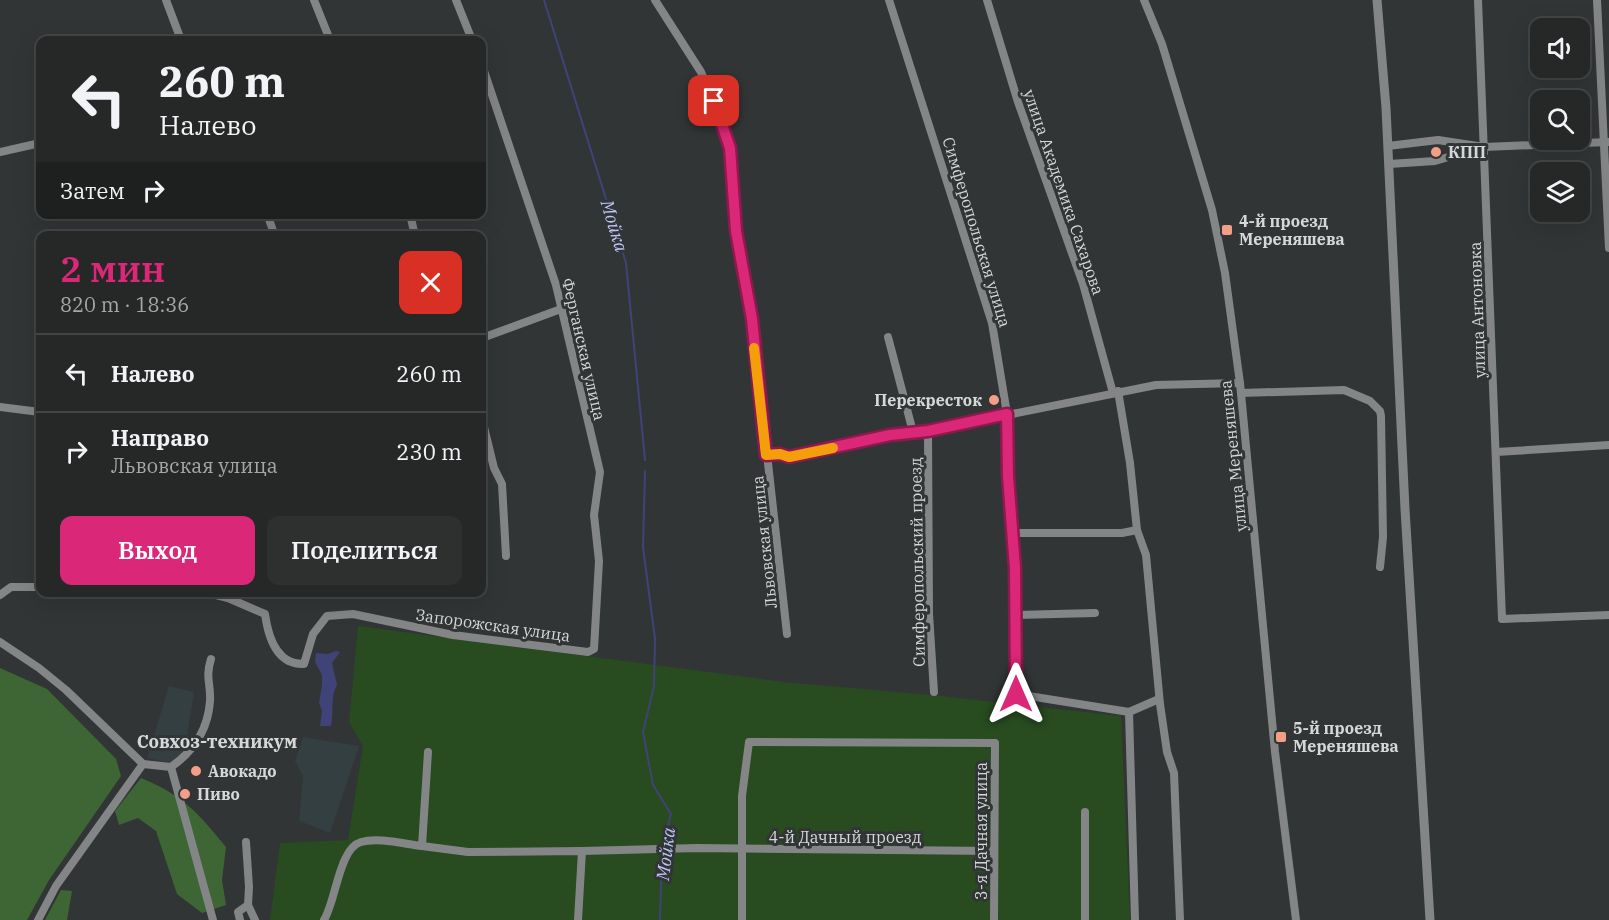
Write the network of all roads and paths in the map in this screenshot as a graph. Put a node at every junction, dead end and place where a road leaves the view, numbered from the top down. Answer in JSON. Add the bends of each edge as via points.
{"nodes":[{"id":1,"x":166,"y":0,"type":"edge"},
{"id":2,"x":314,"y":0,"type":"edge"},
{"id":3,"x":456,"y":0,"type":"edge"},
{"id":4,"x":655,"y":0,"type":"edge"},
{"id":5,"x":890,"y":0,"type":"edge"},
{"id":6,"x":987,"y":0,"type":"edge"},
{"id":7,"x":1144,"y":0,"type":"edge"},
{"id":8,"x":1377,"y":0,"type":"edge"},
{"id":9,"x":1478,"y":0,"type":"edge"},
{"id":10,"x":1597,"y":0,"type":"edge"},
{"id":11,"x":180,"y":36,"type":"edge"},
{"id":12,"x":328,"y":36,"type":"edge"},
{"id":13,"x":470,"y":36,"type":"edge"},
{"id":14,"x":486,"y":77,"type":"edge"},
{"id":15,"x":1606,"y":142,"type":"edge"},
{"id":16,"x":36,"y":143,"type":"edge"},
{"id":17,"x":1388,"y":146,"type":"junction"},
{"id":18,"x":1484,"y":147,"type":"junction"},
{"id":19,"x":0,"y":152,"type":"edge"},
{"id":20,"x":1389,"y":164,"type":"junction"},
{"id":21,"x":1609,"y":248,"type":"edge"},
{"id":22,"x":561,"y":309,"type":"junction"},
{"id":23,"x":486,"y":337,"type":"edge"},
{"id":24,"x":888,"y":337,"type":"dead end"},
{"id":25,"x":1240,"y":383,"type":"junction"},
{"id":26,"x":1115,"y":392,"type":"junction"},
{"id":27,"x":1241,"y":393,"type":"junction"},
{"id":28,"x":0,"y":407,"type":"edge"},
{"id":29,"x":36,"y":412,"type":"edge"},
{"id":30,"x":1007,"y":414,"type":"junction"},
{"id":31,"x":928,"y":431,"type":"junction"},
{"id":32,"x":913,"y":432,"type":"junction"},
{"id":33,"x":486,"y":435,"type":"edge"},
{"id":34,"x":1609,"y":445,"type":"edge"},
{"id":35,"x":1496,"y":452,"type":"junction"},
{"id":36,"x":766,"y":455,"type":"junction"},
{"id":37,"x":1137,"y":530,"type":"junction"},
{"id":38,"x":1012,"y":533,"type":"junction"},
{"id":39,"x":506,"y":556,"type":"dead end"},
{"id":40,"x":1380,"y":567,"type":"dead end"},
{"id":41,"x":36,"y":587,"type":"edge"},
{"id":42,"x":0,"y":595,"type":"edge"},
{"id":43,"x":224,"y":597,"type":"edge"},
{"id":44,"x":1095,"y":613,"type":"dead end"},
{"id":45,"x":1016,"y":615,"type":"junction"},
{"id":46,"x":1609,"y":615,"type":"edge"},
{"id":47,"x":787,"y":634,"type":"dead end"},
{"id":48,"x":0,"y":642,"type":"edge"},
{"id":49,"x":594,"y":649,"type":"joint"},
{"id":50,"x":211,"y":659,"type":"dead end"},
{"id":51,"x":934,"y":692,"type":"dead end"},
{"id":52,"x":1159,"y":702,"type":"junction"},
{"id":53,"x":1129,"y":712,"type":"junction"},
{"id":54,"x":428,"y":752,"type":"dead end"},
{"id":55,"x":143,"y":764,"type":"junction"},
{"id":56,"x":171,"y":767,"type":"junction"},
{"id":57,"x":1085,"y":812,"type":"dead end"},
{"id":58,"x":246,"y":842,"type":"dead end"},
{"id":59,"x":422,"y":846,"type":"junction"},
{"id":60,"x":743,"y":850,"type":"junction"},
{"id":61,"x":582,"y":851,"type":"junction"},
{"id":62,"x":993,"y":851,"type":"junction"},
{"id":63,"x":248,"y":905,"type":"junction"},
{"id":64,"x":39,"y":920,"type":"edge"},
{"id":65,"x":213,"y":920,"type":"edge"},
{"id":66,"x":240,"y":920,"type":"edge"},
{"id":67,"x":255,"y":920,"type":"edge"},
{"id":68,"x":324,"y":920,"type":"edge"},
{"id":69,"x":578,"y":920,"type":"edge"},
{"id":70,"x":742,"y":920,"type":"edge"},
{"id":71,"x":994,"y":920,"type":"edge"},
{"id":72,"x":1085,"y":920,"type":"edge"},
{"id":73,"x":1135,"y":920,"type":"edge"},
{"id":74,"x":1179,"y":920,"type":"edge"},
{"id":75,"x":1296,"y":920,"type":"edge"},
{"id":76,"x":1430,"y":920,"type":"edge"}],
"edges":[{"from":1,"to":11,"type":"street"},
{"from":2,"to":12,"type":"street"},
{"from":3,"to":13,"type":"street"},
{"from":4,"to":36,"type":"street","name":"Львовская улица","via":[[701,72],[730,148],[736,231],[752,319]]},
{"from":5,"to":30,"type":"street","name":"Симферопольская улица","via":[[992,323]]},
{"from":6,"to":26,"type":"street","name":"улица Академика Сахарова","via":[[1018,102],[1083,284]]},
{"from":7,"to":25,"type":"street","name":"улица Мереняшева","via":[[1162,44],[1220,238]]},
{"from":8,"to":17,"type":"street"},
{"from":9,"to":18,"type":"street","name":"улица Антоновка"},
{"from":10,"to":15,"type":"street"},
{"from":14,"to":22,"type":"street","name":"Ферганская улица"},
{"from":15,"to":18,"type":"street"},
{"from":15,"to":21,"type":"street"},
{"from":16,"to":19,"type":"street"},
{"from":17,"to":18,"type":"street","via":[[1438,140]]},
{"from":17,"to":20,"type":"street"},
{"from":18,"to":20,"type":"street","via":[[1436,161]]},
{"from":18,"to":35,"type":"street","name":"улица Антоновка"},
{"from":20,"to":76,"type":"street"},
{"from":22,"to":23,"type":"street"},
{"from":22,"to":49,"type":"street","name":"Ферганская улица","via":[[600,472],[594,515],[599,561]]},
{"from":24,"to":32,"type":"street"},
{"from":25,"to":26,"type":"street","via":[[1156,385]]},
{"from":25,"to":27,"type":"street","name":"улица Мереняшева"},
{"from":26,"to":30,"type":"street"},
{"from":26,"to":37,"type":"street","name":"улица Академика Сахарова","via":[[1130,463]]},
{"from":27,"to":40,"type":"street","via":[[1344,390],[1376,406],[1381,416]]},
{"from":27,"to":75,"type":"street","name":"улица Мереняшева","via":[[1275,752]]},
{"from":28,"to":29,"type":"street"},
{"from":30,"to":31,"type":"street"},
{"from":30,"to":38,"type":"street","name":"Симферопольская улица"},
{"from":31,"to":32,"type":"street"},
{"from":31,"to":51,"type":"street","name":"Симферопольский проезд","via":[[929,614]]},
{"from":32,"to":36,"type":"street","via":[[789,457]]},
{"from":33,"to":39,"type":"street","via":[[502,484]]},
{"from":34,"to":35,"type":"street"},
{"from":35,"to":46,"type":"street","name":"улица Антоновка","via":[[1502,619]]},
{"from":36,"to":47,"type":"street","name":"Львовская улица"},
{"from":37,"to":38,"type":"street","via":[[1122,534]]},
{"from":37,"to":52,"type":"street","name":"улица Академика Сахарова","via":[[1146,555]]},
{"from":38,"to":45,"type":"street","name":"Симферопольская улица"},
{"from":41,"to":42,"type":"street","via":[[11,587]]},
{"from":43,"to":49,"type":"street","name":"Запорожская улица","via":[[265,614],[274,647],[284,659],[296,664],[304,664],[313,634],[327,616],[353,614],[453,635],[588,652]]},
{"from":44,"to":45,"type":"street"},
{"from":45,"to":53,"type":"street","name":"Симферопольская улица","via":[[1016,694]]},
{"from":48,"to":55,"type":"street","via":[[66,690]]},
{"from":50,"to":56,"type":"street","via":[[206,673],[210,700],[205,726],[192,750]]},
{"from":52,"to":53,"type":"street"},
{"from":52,"to":74,"type":"street","name":"улица Академика Сахарова","via":[[1174,774]]},
{"from":53,"to":73,"type":"street"},
{"from":54,"to":59,"type":"street"},
{"from":55,"to":56,"type":"street"},
{"from":55,"to":64,"type":"street","via":[[56,886]]},
{"from":56,"to":65,"type":"street"},
{"from":57,"to":72,"type":"street"},
{"from":58,"to":63,"type":"street"},
{"from":59,"to":61,"type":"street","name":"4-й Дачный проезд","via":[[468,852]]},
{"from":59,"to":68,"type":"street","name":"4-й Дачный проезд","via":[[362,842],[352,847],[345,856]]},
{"from":60,"to":61,"type":"street","name":"4-й Дачный проезд"},
{"from":60,"to":62,"type":"street","name":"4-й Дачный проезд"},
{"from":60,"to":62,"type":"street","name":"3-я Дачная улица","via":[[742,796],[749,741],[995,743]]},
{"from":60,"to":70,"type":"street"},
{"from":61,"to":69,"type":"street"},
{"from":62,"to":71,"type":"street","name":"3-я Дачная улица"},
{"from":63,"to":66,"type":"street","via":[[238,912]]},
{"from":63,"to":67,"type":"street"}]}
